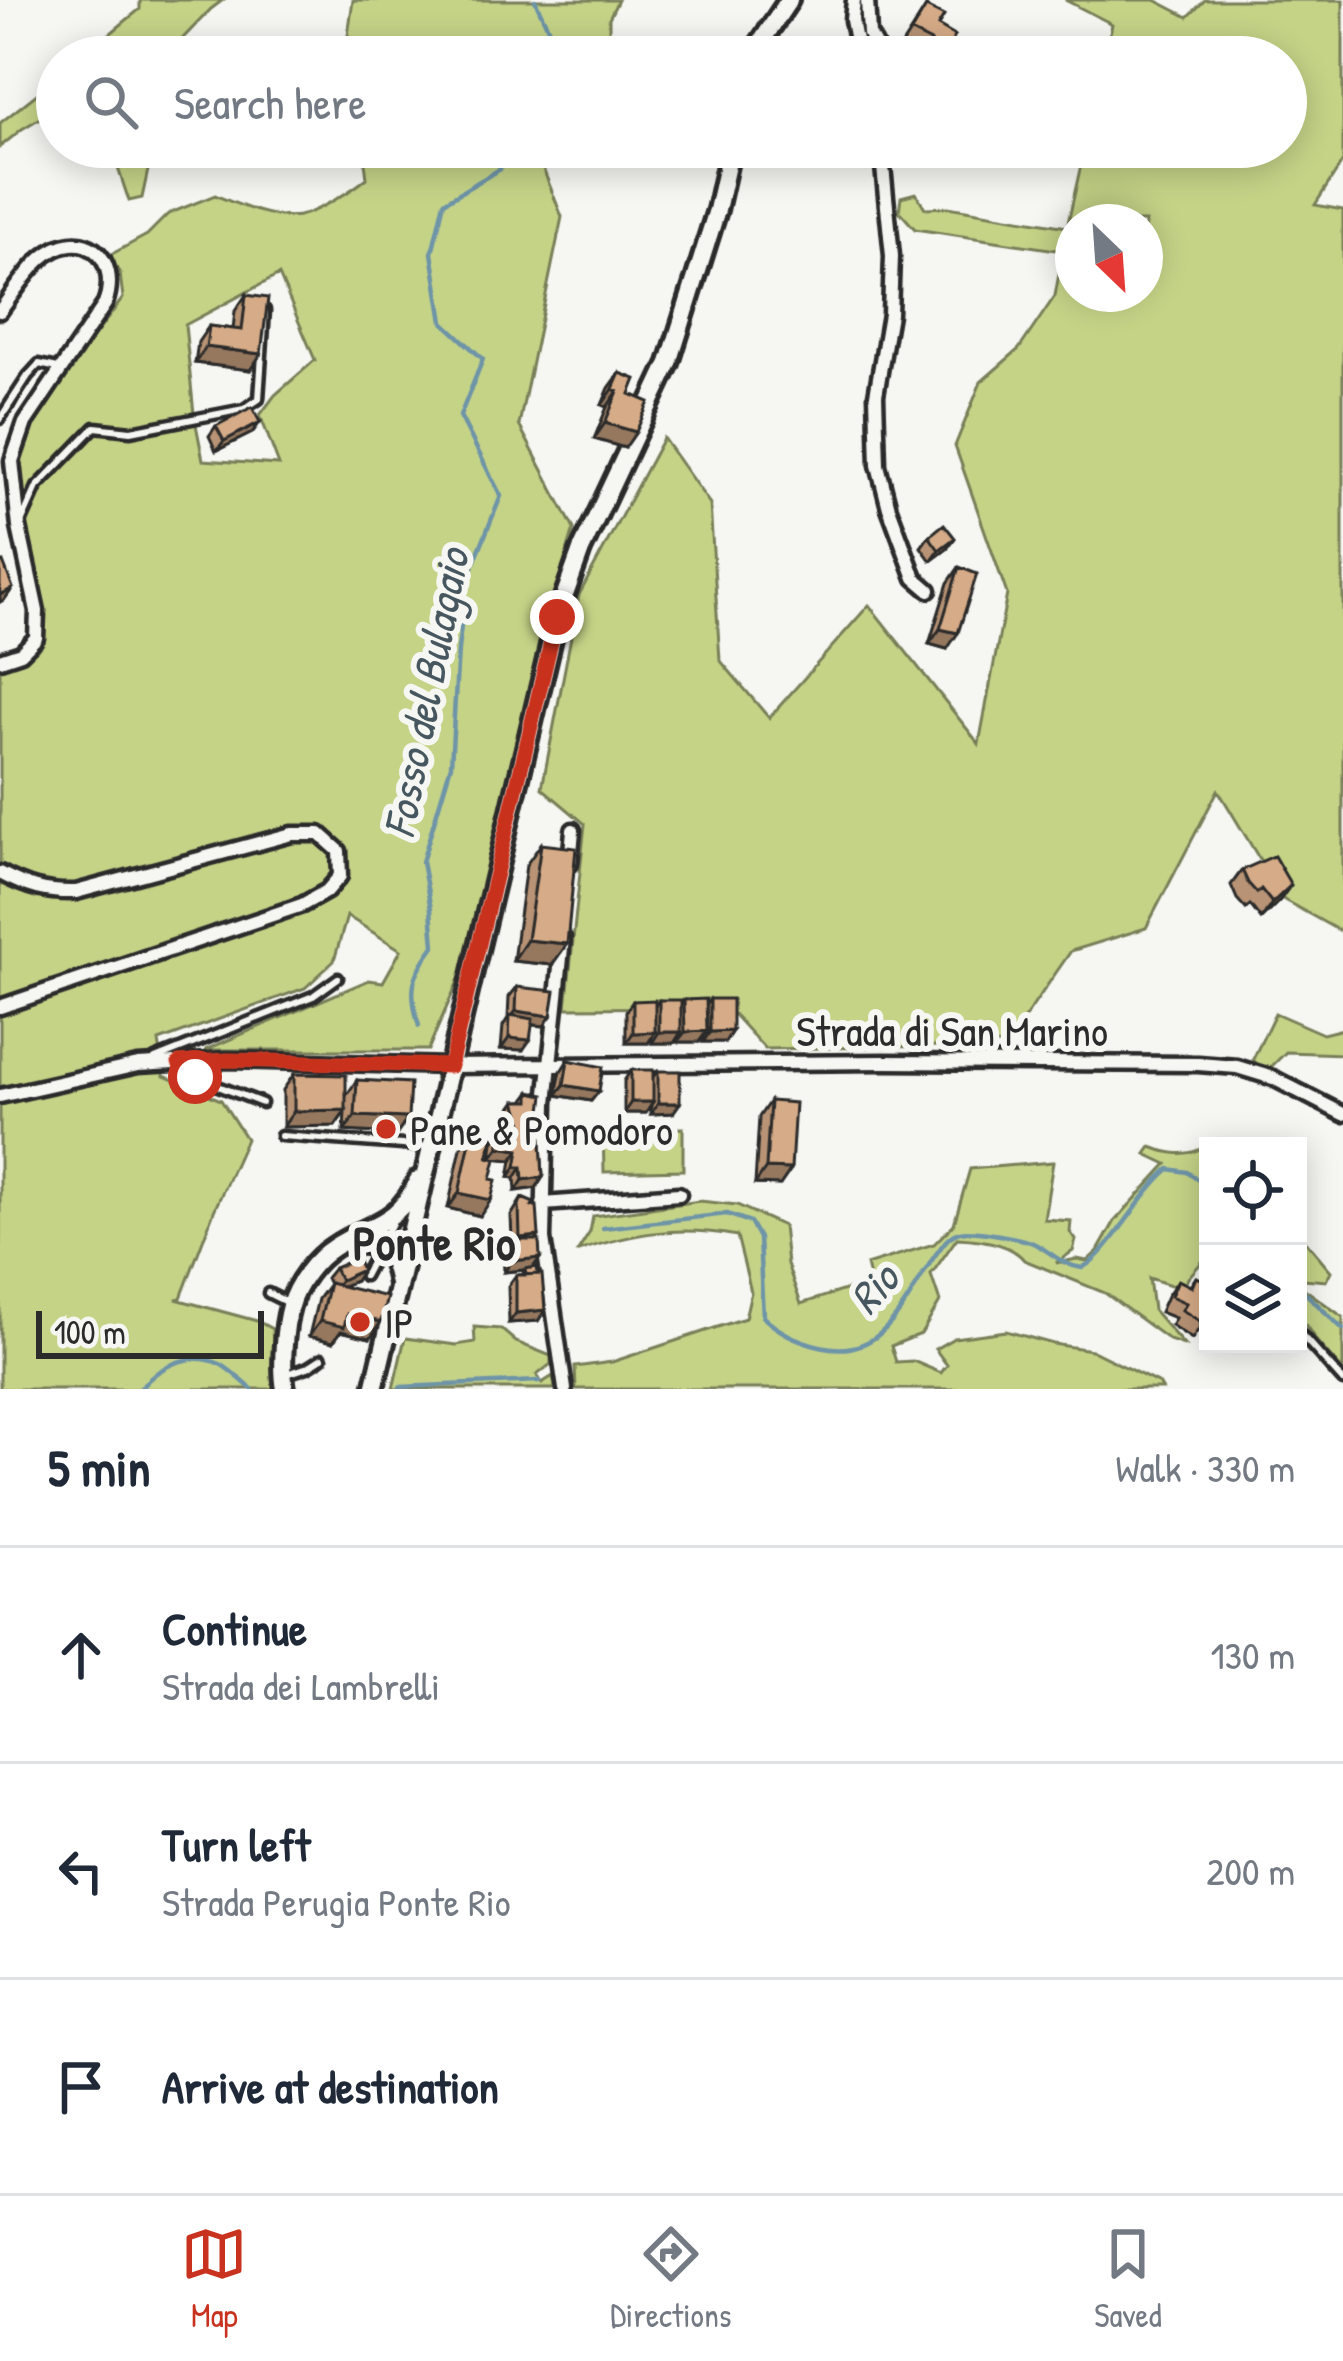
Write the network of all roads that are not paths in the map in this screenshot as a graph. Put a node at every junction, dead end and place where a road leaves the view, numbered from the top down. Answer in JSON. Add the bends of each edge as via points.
{"nodes":[{"id":1,"x":789,"y":0,"type":"edge"},
{"id":2,"x":854,"y":0,"type":"edge"},
{"id":3,"x":867,"y":0,"type":"edge"},
{"id":4,"x":765,"y":36,"type":"edge"},
{"id":5,"x":855,"y":36,"type":"edge"},
{"id":6,"x":870,"y":36,"type":"edge"},
{"id":7,"x":726,"y":168,"type":"edge"},
{"id":8,"x":883,"y":168,"type":"edge"},
{"id":9,"x":265,"y":308,"type":"edge"},
{"id":10,"x":0,"y":311,"type":"edge"},
{"id":11,"x":62,"y":369,"type":"junction"},
{"id":12,"x":0,"y":419,"type":"edge"},
{"id":13,"x":19,"y":526,"type":"junction"},
{"id":14,"x":929,"y":590,"type":"dead end"},
{"id":15,"x":0,"y":660,"type":"edge"},
{"id":16,"x":573,"y":830,"type":"dead end"},
{"id":17,"x":0,"y":873,"type":"edge"},
{"id":18,"x":569,"y":876,"type":"edge"},
{"id":19,"x":564,"y":923,"type":"edge"},
{"id":20,"x":338,"y":978,"type":"dead end"},
{"id":21,"x":0,"y":1007,"type":"edge"},
{"id":22,"x":179,"y":1063,"type":"junction"},
{"id":23,"x":551,"y":1064,"type":"junction"},
{"id":24,"x":139,"y":1065,"type":"junction"},
{"id":25,"x":450,"y":1066,"type":"junction"},
{"id":26,"x":0,"y":1096,"type":"edge"},
{"id":27,"x":262,"y":1103,"type":"dead end"},
{"id":28,"x":1343,"y":1114,"type":"edge"},
{"id":29,"x":281,"y":1136,"type":"dead end"},
{"id":30,"x":434,"y":1147,"type":"junction"},
{"id":31,"x":679,"y":1194,"type":"dead end"},
{"id":32,"x":543,"y":1204,"type":"junction"},
{"id":33,"x":396,"y":1215,"type":"junction"},
{"id":34,"x":337,"y":1245,"type":"junction"},
{"id":35,"x":380,"y":1246,"type":"junction"},
{"id":36,"x":364,"y":1276,"type":"edge"},
{"id":37,"x":399,"y":1291,"type":"junction"},
{"id":38,"x":268,"y":1293,"type":"dead end"},
{"id":39,"x":290,"y":1304,"type":"junction"},
{"id":40,"x":1307,"y":1340,"type":"edge"},
{"id":41,"x":322,"y":1358,"type":"dead end"},
{"id":42,"x":1343,"y":1381,"type":"edge"},
{"id":43,"x":284,"y":1382,"type":"edge"},
{"id":44,"x":374,"y":1389,"type":"edge"},
{"id":45,"x":565,"y":1389,"type":"edge"}],
"edges":[{"from":1,"to":4,"type":"main road"},
{"from":2,"to":5,"type":"street"},
{"from":3,"to":6,"type":"street"},
{"from":7,"to":25,"type":"main road","via":[[669,363],[557,617]]},
{"from":8,"to":14,"type":"street","via":[[892,256],[875,395],[878,465],[915,578]]},
{"from":9,"to":13,"type":"lane","via":[[260,399],[244,410],[131,431],[94,427],[37,487]]},
{"from":10,"to":11,"type":"street","via":[[56,249],[74,243],[103,258],[111,287],[105,304]]},
{"from":11,"to":12,"type":"lane","via":[[39,364]]},
{"from":11,"to":13,"type":"street","via":[[25,423],[12,461]]},
{"from":13,"to":15,"type":"street","via":[[36,638]]},
{"from":16,"to":18,"type":"street"},
{"from":17,"to":21,"type":"street","via":[[48,893],[76,892],[292,834],[320,834],[339,851],[340,876],[302,905]]},
{"from":19,"to":23,"type":"street"},
{"from":20,"to":24,"type":"lane","via":[[294,1004]]},
{"from":22,"to":24,"type":"street","name":"Strada di San Marino"},
{"from":22,"to":25,"type":"street","name":"Strada di San Marino"},
{"from":22,"to":27,"type":"lane"},
{"from":23,"to":25,"type":"street","name":"Strada di San Marino"},
{"from":23,"to":28,"type":"street","name":"Strada di San Marino","via":[[1198,1064],[1274,1078]]},
{"from":23,"to":32,"type":"street"},
{"from":24,"to":26,"type":"street","name":"Strada di San Marino"},
{"from":25,"to":30,"type":"main road"},
{"from":29,"to":30,"type":"lane"},
{"from":30,"to":33,"type":"main road"},
{"from":30,"to":37,"type":"main road"},
{"from":31,"to":32,"type":"street"},
{"from":32,"to":45,"type":"street"},
{"from":33,"to":34,"type":"main road"},
{"from":33,"to":35,"type":"lane"},
{"from":34,"to":35,"type":"main road"},
{"from":34,"to":39,"type":"main road","via":[[314,1264]]},
{"from":35,"to":36,"type":"lane"},
{"from":35,"to":37,"type":"main road","via":[[395,1264]]},
{"from":37,"to":44,"type":"main road"},
{"from":38,"to":39,"type":"lane"},
{"from":39,"to":43,"type":"main road"},
{"from":40,"to":42,"type":"lane"},
{"from":41,"to":43,"type":"lane"}]}
